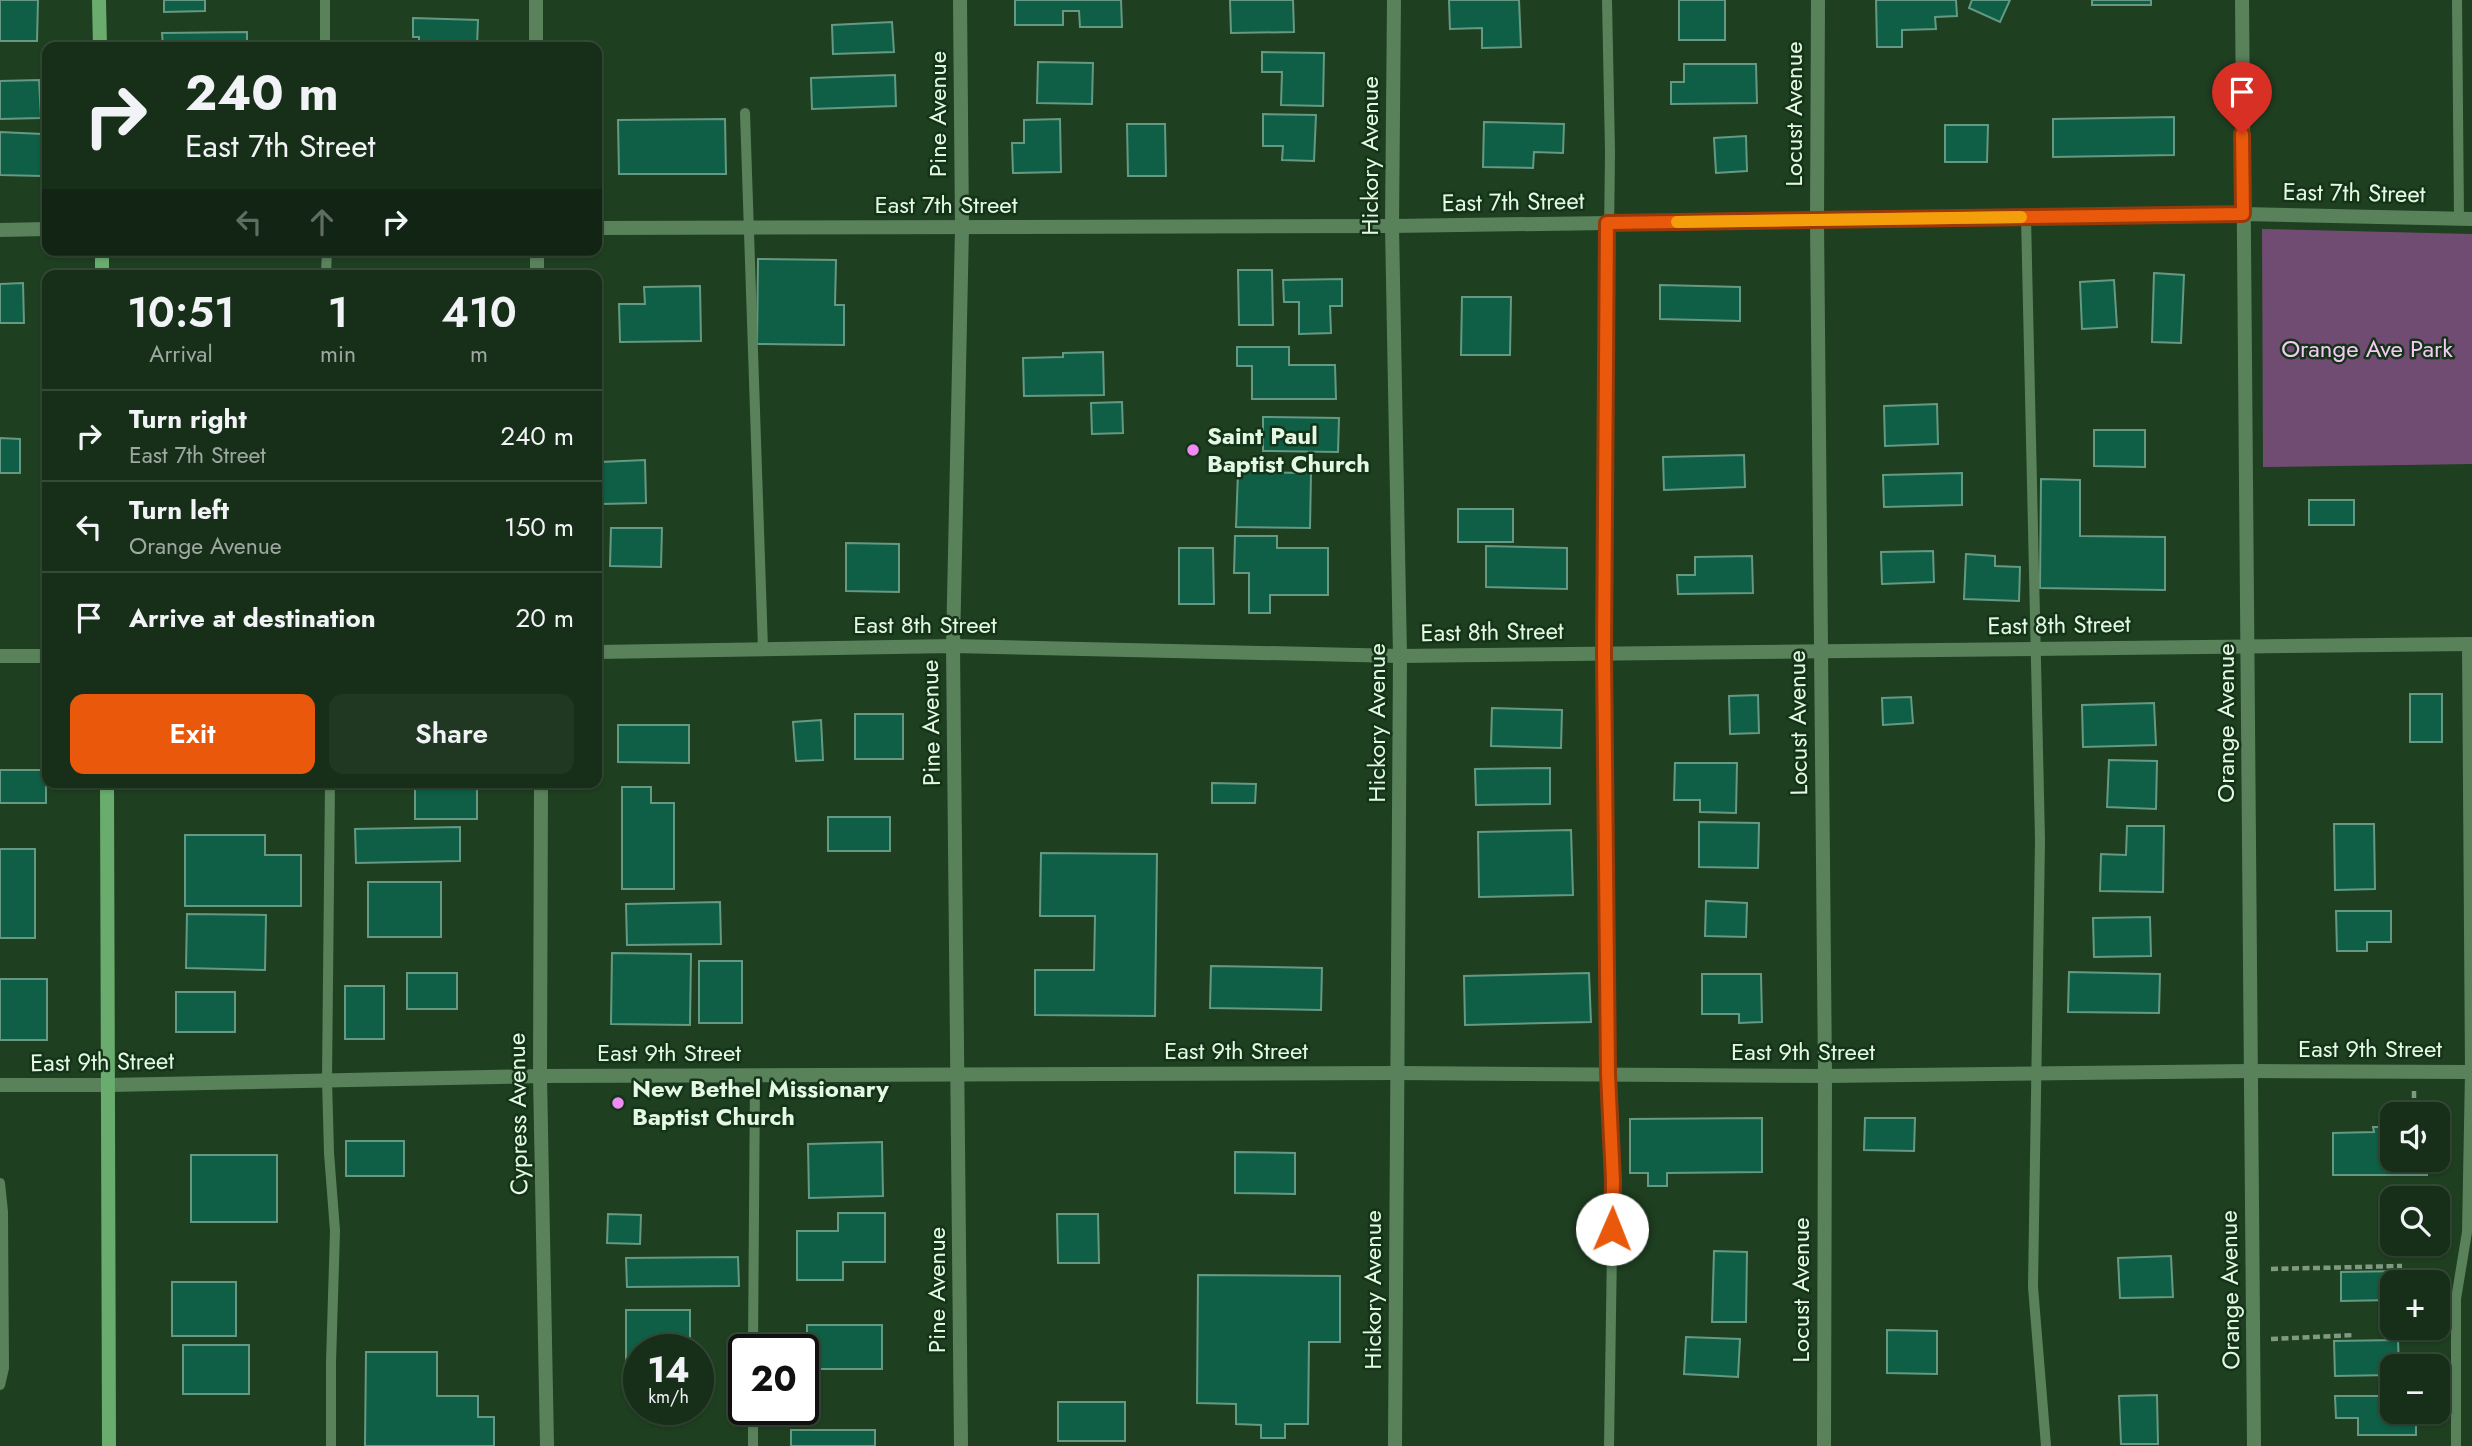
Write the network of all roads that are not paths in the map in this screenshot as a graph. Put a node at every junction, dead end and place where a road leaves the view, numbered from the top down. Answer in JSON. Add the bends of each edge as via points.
{"nodes":[{"id":1,"x":99,"y":0,"type":"edge"},
{"id":2,"x":325,"y":0,"type":"edge"},
{"id":3,"x":536,"y":0,"type":"edge"},
{"id":4,"x":960,"y":0,"type":"edge"},
{"id":5,"x":1394,"y":0,"type":"edge"},
{"id":6,"x":1607,"y":0,"type":"edge"},
{"id":7,"x":1818,"y":0,"type":"edge"},
{"id":8,"x":2242,"y":0,"type":"edge"},
{"id":9,"x":2457,"y":0,"type":"edge"},
{"id":10,"x":100,"y":42,"type":"edge"},
{"id":11,"x":325,"y":42,"type":"edge"},
{"id":12,"x":536,"y":42,"type":"edge"},
{"id":13,"x":745,"y":113,"type":"dead end"},
{"id":14,"x":2243,"y":214,"type":"junction"},
{"id":15,"x":2026,"y":217,"type":"junction"},
{"id":16,"x":2465,"y":219,"type":"edge"},
{"id":17,"x":1817,"y":220,"type":"junction"},
{"id":18,"x":1607,"y":223,"type":"junction"},
{"id":19,"x":1392,"y":226,"type":"junction"},
{"id":20,"x":602,"y":228,"type":"edge"},
{"id":21,"x":749,"y":228,"type":"junction"},
{"id":22,"x":962,"y":228,"type":"junction"},
{"id":23,"x":42,"y":229,"type":"edge"},
{"id":24,"x":0,"y":230,"type":"edge"},
{"id":25,"x":2469,"y":644,"type":"edge"},
{"id":26,"x":953,"y":646,"type":"junction"},
{"id":27,"x":2248,"y":646,"type":"junction"},
{"id":28,"x":2036,"y":648,"type":"junction"},
{"id":29,"x":763,"y":649,"type":"junction"},
{"id":30,"x":1820,"y":650,"type":"junction"},
{"id":31,"x":602,"y":652,"type":"edge"},
{"id":32,"x":1604,"y":653,"type":"junction"},
{"id":33,"x":0,"y":656,"type":"edge"},
{"id":34,"x":42,"y":656,"type":"edge"},
{"id":35,"x":1401,"y":656,"type":"junction"},
{"id":36,"x":107,"y":788,"type":"edge"},
{"id":37,"x":330,"y":788,"type":"edge"},
{"id":38,"x":541,"y":788,"type":"edge"},
{"id":39,"x":2250,"y":1071,"type":"junction"},
{"id":40,"x":2471,"y":1072,"type":"edge"},
{"id":41,"x":1397,"y":1073,"type":"junction"},
{"id":42,"x":2035,"y":1073,"type":"junction"},
{"id":43,"x":958,"y":1074,"type":"junction"},
{"id":44,"x":1608,"y":1074,"type":"junction"},
{"id":45,"x":755,"y":1075,"type":"junction"},
{"id":46,"x":540,"y":1076,"type":"junction"},
{"id":47,"x":1825,"y":1076,"type":"junction"},
{"id":48,"x":327,"y":1080,"type":"junction"},
{"id":49,"x":0,"y":1085,"type":"edge"},
{"id":50,"x":108,"y":1085,"type":"junction"},
{"id":51,"x":0,"y":1183,"type":"edge"},
{"id":52,"x":753,"y":1334,"type":"edge"},
{"id":53,"x":0,"y":1385,"type":"edge"},
{"id":54,"x":753,"y":1425,"type":"edge"},
{"id":55,"x":108,"y":1446,"type":"edge"},
{"id":56,"x":331,"y":1446,"type":"edge"},
{"id":57,"x":547,"y":1446,"type":"edge"},
{"id":58,"x":753,"y":1446,"type":"edge"},
{"id":59,"x":961,"y":1446,"type":"edge"},
{"id":60,"x":1395,"y":1446,"type":"edge"},
{"id":61,"x":1609,"y":1446,"type":"edge"},
{"id":62,"x":1824,"y":1446,"type":"edge"},
{"id":63,"x":2046,"y":1446,"type":"edge"},
{"id":64,"x":2254,"y":1446,"type":"edge"},
{"id":65,"x":2456,"y":1446,"type":"edge"}],
"edges":[{"from":1,"to":10,"type":"main road"},
{"from":2,"to":11,"type":"lane"},
{"from":3,"to":12,"type":"street"},
{"from":4,"to":22,"type":"street","name":"Pine Avenue"},
{"from":5,"to":19,"type":"street","name":"Hickory Avenue"},
{"from":6,"to":18,"type":"lane"},
{"from":7,"to":17,"type":"street","name":"Locust Avenue"},
{"from":8,"to":14,"type":"street","name":"Orange Avenue"},
{"from":9,"to":16,"type":"lane"},
{"from":13,"to":21,"type":"lane"},
{"from":14,"to":15,"type":"street","name":"East 7th Street"},
{"from":14,"to":16,"type":"street","name":"East 7th Street"},
{"from":14,"to":27,"type":"street","name":"Orange Avenue"},
{"from":15,"to":17,"type":"street","name":"East 7th Street"},
{"from":15,"to":28,"type":"lane"},
{"from":17,"to":18,"type":"street","name":"East 7th Street"},
{"from":17,"to":30,"type":"street","name":"Locust Avenue"},
{"from":18,"to":19,"type":"street","name":"East 7th Street"},
{"from":18,"to":32,"type":"lane"},
{"from":19,"to":22,"type":"street","name":"East 7th Street"},
{"from":19,"to":35,"type":"street","name":"Hickory Avenue"},
{"from":20,"to":21,"type":"street","name":"East 7th Street"},
{"from":21,"to":22,"type":"street","name":"East 7th Street"},
{"from":21,"to":29,"type":"lane"},
{"from":22,"to":26,"type":"street","name":"Pine Avenue"},
{"from":23,"to":24,"type":"street"},
{"from":25,"to":27,"type":"street","name":"East 8th Street"},
{"from":25,"to":40,"type":"lane"},
{"from":26,"to":29,"type":"street","name":"East 8th Street"},
{"from":26,"to":35,"type":"street","name":"East 8th Street"},
{"from":26,"to":43,"type":"street","name":"Pine Avenue"},
{"from":27,"to":28,"type":"street","name":"East 8th Street"},
{"from":27,"to":39,"type":"street","name":"Orange Avenue"},
{"from":28,"to":30,"type":"street","name":"East 8th Street"},
{"from":28,"to":42,"type":"lane","via":[[2040,840]]},
{"from":29,"to":31,"type":"street","name":"East 8th Street"},
{"from":30,"to":32,"type":"street","name":"East 8th Street"},
{"from":30,"to":47,"type":"street","name":"Locust Avenue"},
{"from":32,"to":35,"type":"street","name":"East 8th Street"},
{"from":32,"to":44,"type":"lane"},
{"from":33,"to":34,"type":"street"},
{"from":35,"to":41,"type":"street","name":"Hickory Avenue"},
{"from":36,"to":50,"type":"main road"},
{"from":37,"to":48,"type":"lane"},
{"from":38,"to":46,"type":"street","name":"Cypress Avenue"},
{"from":39,"to":40,"type":"street","name":"East 9th Street"},
{"from":39,"to":42,"type":"street","name":"East 9th Street"},
{"from":39,"to":64,"type":"street","name":"Orange Avenue"},
{"from":40,"to":65,"type":"lane","via":[[2467,1232],[2456,1299]]},
{"from":41,"to":43,"type":"street","name":"East 9th Street"},
{"from":41,"to":44,"type":"street","name":"East 9th Street"},
{"from":41,"to":60,"type":"street","name":"Hickory Avenue"},
{"from":42,"to":47,"type":"street","name":"East 9th Street"},
{"from":42,"to":63,"type":"lane","via":[[2033,1287]]},
{"from":43,"to":45,"type":"street","name":"East 9th Street"},
{"from":43,"to":59,"type":"street","name":"Pine Avenue"},
{"from":44,"to":47,"type":"street","name":"East 9th Street"},
{"from":44,"to":61,"type":"lane","via":[[1613,1181]]},
{"from":45,"to":46,"type":"street","name":"East 9th Street"},
{"from":45,"to":52,"type":"lane"},
{"from":46,"to":48,"type":"street","name":"East 9th Street"},
{"from":46,"to":57,"type":"street","name":"Cypress Avenue"},
{"from":47,"to":62,"type":"street","name":"Locust Avenue"},
{"from":48,"to":50,"type":"street","name":"East 9th Street"},
{"from":48,"to":56,"type":"lane","via":[[335,1231]]},
{"from":49,"to":50,"type":"street","name":"East 9th Street"},
{"from":50,"to":55,"type":"main road"},
{"from":51,"to":53,"type":"lane","via":[[4,1368]]},
{"from":54,"to":58,"type":"lane"}]}
